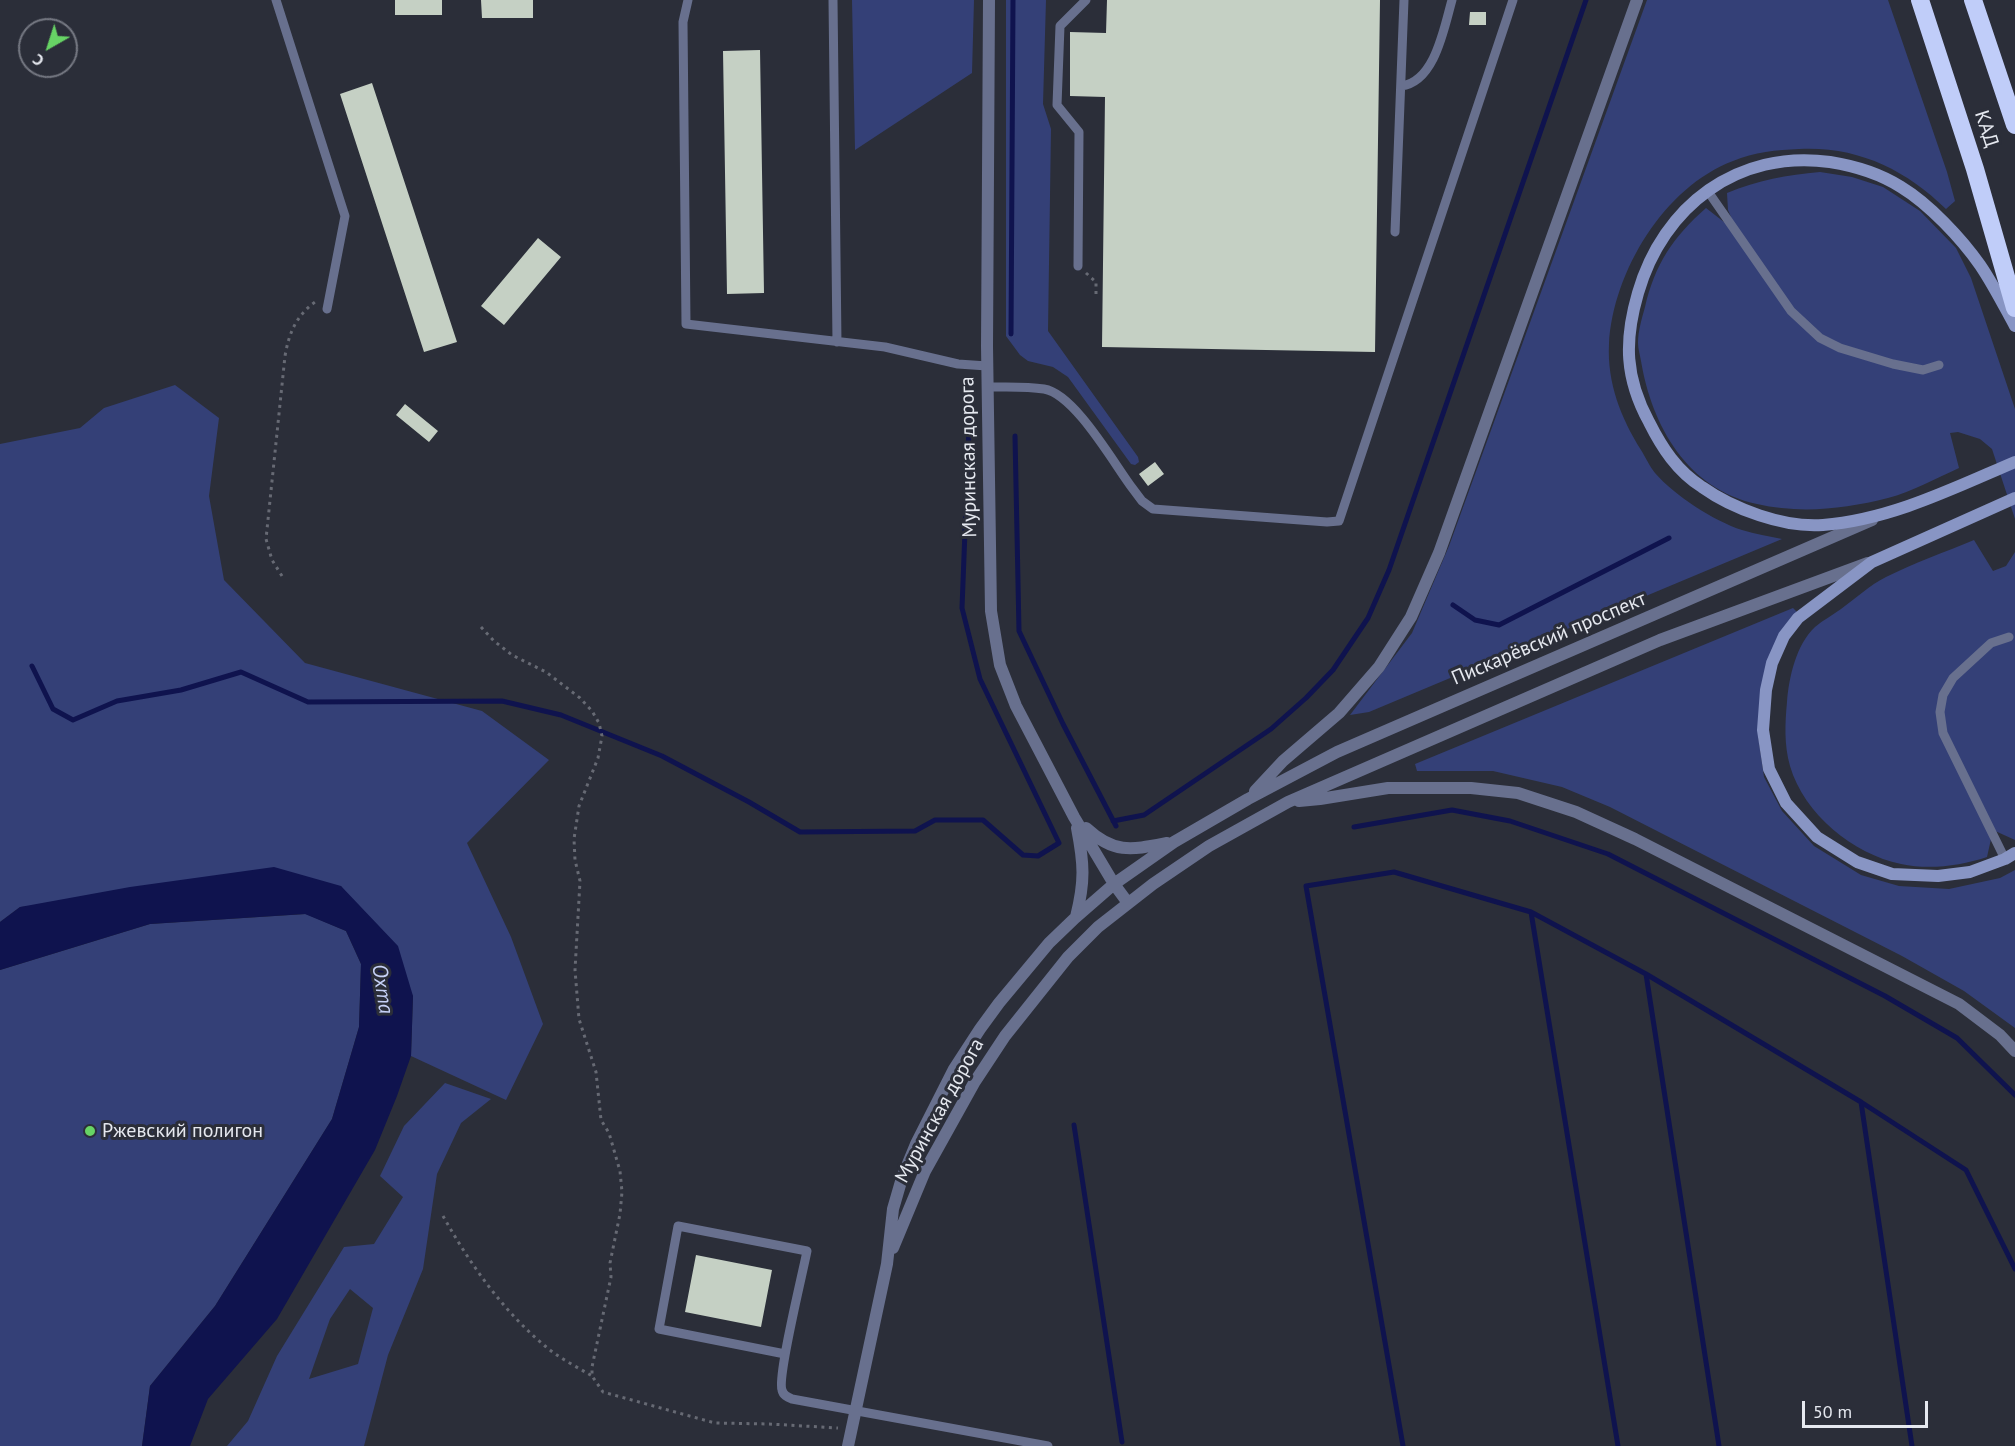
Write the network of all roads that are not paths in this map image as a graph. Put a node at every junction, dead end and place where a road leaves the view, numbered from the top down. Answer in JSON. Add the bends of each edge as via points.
{"nodes":[{"id":1,"x":276,"y":0,"type":"edge"},
{"id":2,"x":688,"y":0,"type":"edge"},
{"id":3,"x":832,"y":0,"type":"edge"},
{"id":4,"x":989,"y":0,"type":"edge"},
{"id":5,"x":1086,"y":0,"type":"edge"},
{"id":6,"x":1404,"y":0,"type":"edge"},
{"id":7,"x":1452,"y":0,"type":"edge"},
{"id":8,"x":1513,"y":0,"type":"edge"},
{"id":9,"x":1637,"y":0,"type":"edge"},
{"id":10,"x":1920,"y":0,"type":"edge"},
{"id":11,"x":1973,"y":0,"type":"edge"},
{"id":12,"x":1401,"y":86,"type":"junction"},
{"id":13,"x":2015,"y":125,"type":"edge"},
{"id":14,"x":1707,"y":190,"type":"junction"},
{"id":15,"x":1395,"y":232,"type":"dead end"},
{"id":16,"x":1078,"y":266,"type":"dead end"},
{"id":17,"x":2015,"y":308,"type":"edge"},
{"id":18,"x":327,"y":309,"type":"dead end"},
{"id":19,"x":2015,"y":326,"type":"edge"},
{"id":20,"x":837,"y":342,"type":"junction"},
{"id":21,"x":1939,"y":365,"type":"dead end"},
{"id":22,"x":987,"y":366,"type":"junction"},
{"id":23,"x":988,"y":387,"type":"junction"},
{"id":24,"x":2015,"y":462,"type":"edge"},
{"id":25,"x":2015,"y":498,"type":"edge"},
{"id":26,"x":1890,"y":512,"type":"junction"},
{"id":27,"x":1872,"y":562,"type":"junction"},
{"id":28,"x":2009,"y":637,"type":"dead end"},
{"id":29,"x":1248,"y":799,"type":"junction"},
{"id":30,"x":1288,"y":802,"type":"junction"},
{"id":31,"x":1074,"y":817,"type":"junction"},
{"id":32,"x":1174,"y":842,"type":"junction"},
{"id":33,"x":2010,"y":856,"type":"edge"},
{"id":34,"x":1114,"y":884,"type":"junction"},
{"id":35,"x":1128,"y":903,"type":"junction"},
{"id":36,"x":1075,"y":918,"type":"junction"},
{"id":37,"x":2015,"y":1051,"type":"edge"},
{"id":38,"x":887,"y":1264,"type":"junction"},
{"id":39,"x":786,"y":1354,"type":"junction"},
{"id":40,"x":856,"y":1412,"type":"junction"},
{"id":41,"x":848,"y":1446,"type":"edge"},
{"id":42,"x":1048,"y":1446,"type":"edge"}],
"edges":[{"from":1,"to":18,"type":"lane","via":[[345,216]]},
{"from":2,"to":20,"type":"lane","via":[[683,22],[686,324]]},
{"from":3,"to":20,"type":"lane"},
{"from":4,"to":22,"type":"street","name":"Муринская дорога"},
{"from":5,"to":16,"type":"lane","via":[[1060,26],[1057,105],[1079,132]]},
{"from":6,"to":12,"type":"lane"},
{"from":7,"to":12,"type":"lane","via":[[1434,60],[1411,85]]},
{"from":8,"to":23,"type":"lane","via":[[1339,521],[1153,509],[1142,501],[1064,398],[1046,389]]},
{"from":9,"to":29,"type":"street","via":[[1438,553],[1411,617],[1379,667],[1339,713],[1283,761]]},
{"from":10,"to":17,"type":"highway","name":"КАД"},
{"from":11,"to":13,"type":"highway","name":"КАД"},
{"from":12,"to":15,"type":"lane"},
{"from":14,"to":19,"type":"main road","via":[[1738,172],[1772,163],[1813,160],[1849,165],[1879,175],[1919,201],[1958,238],[1981,266]]},
{"from":14,"to":21,"type":"lane","via":[[1791,311],[1820,338],[1893,364],[1923,370]]},
{"from":14,"to":26,"type":"main road","via":[[1677,218],[1658,244],[1631,316],[1628,362],[1653,431],[1671,460],[1690,479],[1726,502],[1769,518],[1821,525]]},
{"from":20,"to":22,"type":"lane"},
{"from":22,"to":23,"type":"street","name":"Муринская дорога"},
{"from":23,"to":31,"type":"street","name":"Муринская дорога","via":[[991,611],[1000,665],[1016,706]]},
{"from":24,"to":26,"type":"main road","name":"Пискарёвский проспект"},
{"from":25,"to":27,"type":"main road"},
{"from":26,"to":29,"type":"street","name":"Пискарёвский проспект","via":[[1337,752]]},
{"from":27,"to":30,"type":"street","via":[[1660,640]]},
{"from":27,"to":33,"type":"main road","via":[[1798,618],[1784,636],[1766,690],[1763,730],[1769,770],[1786,803],[1817,837],[1857,862],[1892,873],[1938,876],[1970,872]]},
{"from":28,"to":33,"type":"lane","via":[[1991,643],[1953,678],[1942,695],[1940,712],[1943,733]]},
{"from":29,"to":32,"type":"street","name":"Пискарёвский проспект"},
{"from":30,"to":35,"type":"street","via":[[1209,846]]},
{"from":30,"to":37,"type":"street","via":[[1388,788],[1471,788],[1518,793],[1576,812],[1959,1004]]},
{"from":31,"to":32,"type":"street","via":[[1114,847],[1136,849]]},
{"from":31,"to":34,"type":"street","name":"Муринская дорога"},
{"from":31,"to":36,"type":"street","via":[[1084,863],[1083,890]]},
{"from":32,"to":34,"type":"street","name":"Пискарёвский проспект"},
{"from":34,"to":35,"type":"street","name":"Муринская дорога"},
{"from":34,"to":36,"type":"street","name":"Муринская дорога"},
{"from":35,"to":38,"type":"street","name":"Муринская дорога","via":[[1068,957],[986,1064],[925,1171]]},
{"from":36,"to":38,"type":"street","name":"Муринская дорога","via":[[999,1003],[938,1098],[902,1178],[893,1209]]},
{"from":38,"to":40,"type":"street","name":"Муринская дорога"},
{"from":39,"to":39,"type":"lane","via":[[659,1329],[678,1226],[807,1251]]},
{"from":39,"to":40,"type":"lane","via":[[781,1389],[785,1396]]},
{"from":40,"to":41,"type":"street","name":"Муринская дорога"},
{"from":40,"to":42,"type":"lane"}]}
